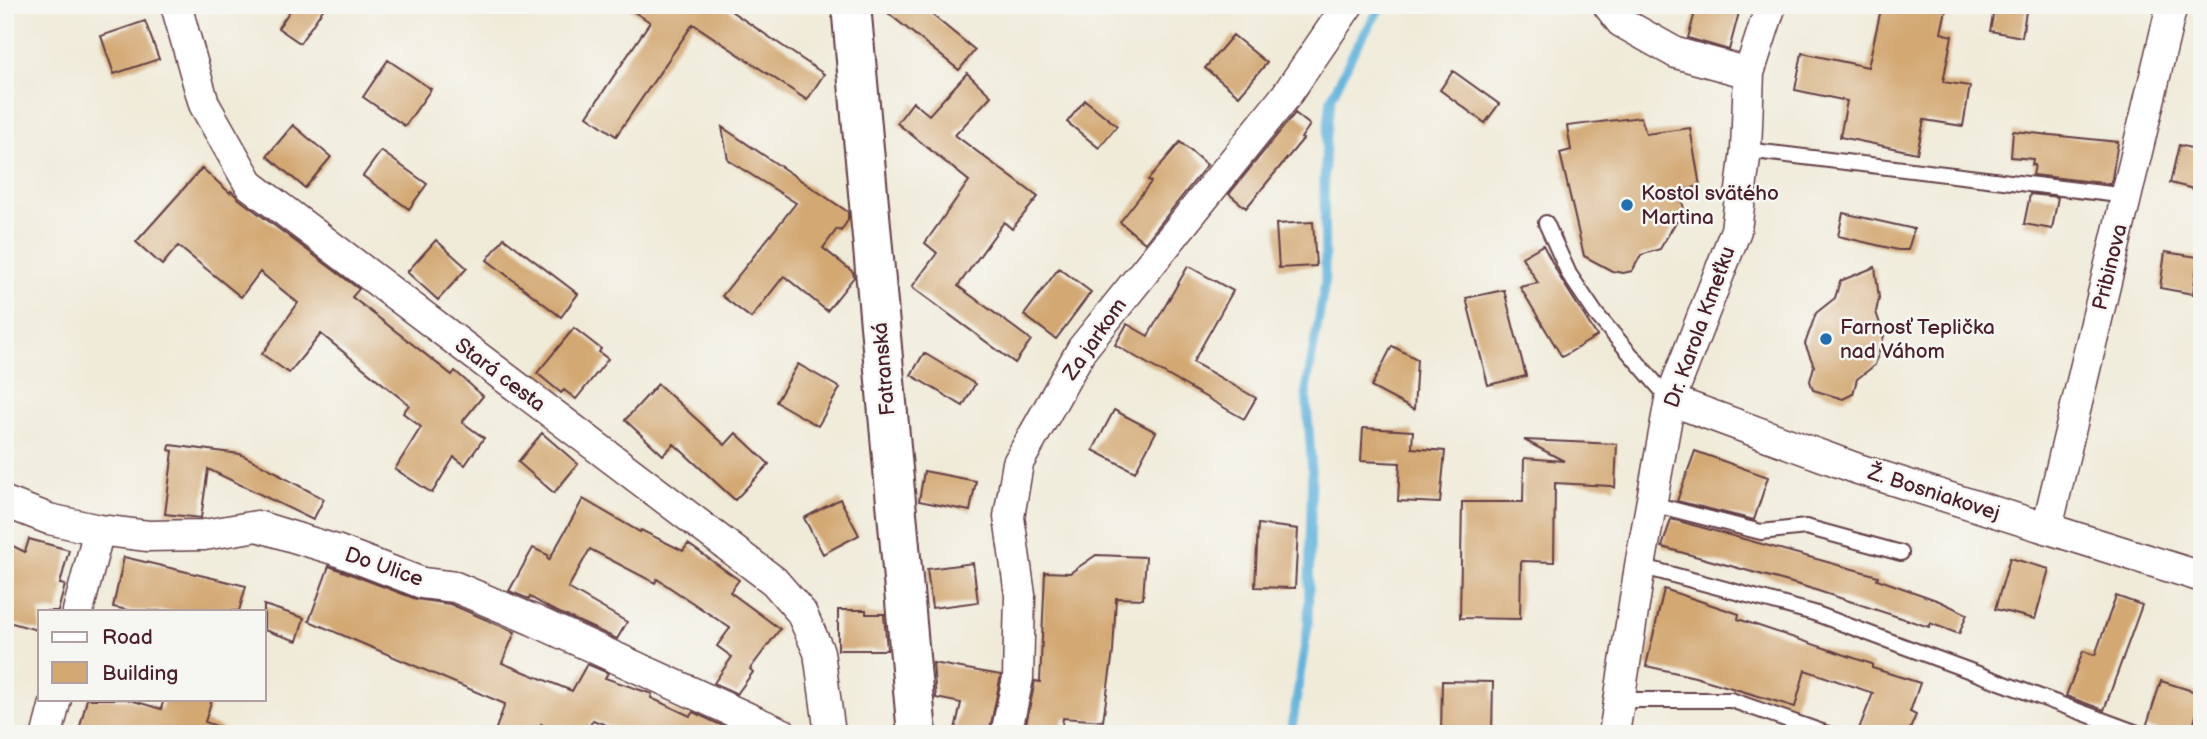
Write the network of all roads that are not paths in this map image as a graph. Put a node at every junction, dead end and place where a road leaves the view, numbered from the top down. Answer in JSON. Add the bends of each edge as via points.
{"nodes":[{"id":1,"x":176,"y":5,"type":"edge"},
{"id":2,"x":851,"y":5,"type":"edge"},
{"id":3,"x":1348,"y":5,"type":"edge"},
{"id":4,"x":1608,"y":5,"type":"edge"},
{"id":5,"x":1771,"y":5,"type":"edge"},
{"id":6,"x":2172,"y":5,"type":"edge"},
{"id":7,"x":1749,"y":73,"type":"junction"},
{"id":8,"x":1745,"y":150,"type":"junction"},
{"id":9,"x":2127,"y":196,"type":"junction"},
{"id":10,"x":1546,"y":223,"type":"dead end"},
{"id":11,"x":1670,"y":400,"type":"junction"},
{"id":12,"x":5,"y":502,"type":"edge"},
{"id":13,"x":1652,"y":504,"type":"junction"},
{"id":14,"x":2047,"y":528,"type":"junction"},
{"id":15,"x":99,"y":530,"type":"junction"},
{"id":16,"x":1901,"y":554,"type":"dead end"},
{"id":17,"x":1640,"y":566,"type":"junction"},
{"id":18,"x":2202,"y":578,"type":"edge"},
{"id":19,"x":78,"y":610,"type":"edge"},
{"id":20,"x":56,"y":700,"type":"edge"},
{"id":21,"x":1620,"y":700,"type":"junction"},
{"id":22,"x":47,"y":734,"type":"edge"},
{"id":23,"x":783,"y":734,"type":"edge"},
{"id":24,"x":830,"y":734,"type":"edge"},
{"id":25,"x":917,"y":734,"type":"edge"},
{"id":26,"x":1006,"y":734,"type":"edge"},
{"id":27,"x":1614,"y":734,"type":"edge"},
{"id":28,"x":1828,"y":734,"type":"edge"},
{"id":29,"x":2140,"y":734,"type":"edge"}],
"edges":[{"from":1,"to":24,"type":"street","name":"Stará cesta","via":[[204,104],[250,185],[774,581],[801,612],[819,652]]},
{"from":2,"to":25,"type":"main road","name":"Fatranská"},
{"from":3,"to":26,"type":"street","name":"Za jarkom","via":[[1285,97],[1082,349],[1018,463],[1009,517],[1020,595],[1018,677]]},
{"from":4,"to":7,"type":"street","via":[[1621,22],[1676,52]]},
{"from":5,"to":7,"type":"street","name":"Dr. Karola Kmeťku"},
{"from":6,"to":9,"type":"street","name":"Pribinova"},
{"from":7,"to":8,"type":"street","name":"Dr. Karola Kmeťku"},
{"from":8,"to":9,"type":"lane"},
{"from":8,"to":11,"type":"street","name":"Dr. Karola Kmeťku","via":[[1736,230]]},
{"from":9,"to":14,"type":"street","name":"Pribinova"},
{"from":10,"to":11,"type":"lane","via":[[1569,274],[1596,314]]},
{"from":11,"to":13,"type":"street","name":"Dr. Karola Kmeťku"},
{"from":11,"to":14,"type":"street","name":"Ž. Bosniakovej","via":[[1858,468]]},
{"from":12,"to":15,"type":"street","name":"Do Ulice"},
{"from":13,"to":16,"type":"lane","via":[[1761,532],[1806,527]]},
{"from":13,"to":17,"type":"street","name":"Dr. Karola Kmeťku"},
{"from":14,"to":18,"type":"street","name":"Ž. Bosniakovej"},
{"from":15,"to":19,"type":"street"},
{"from":15,"to":23,"type":"street","name":"Do Ulice","via":[[148,536],[204,535],[257,526],[422,583],[455,587]]},
{"from":17,"to":21,"type":"street","name":"Dr. Karola Kmeťku"},
{"from":17,"to":29,"type":"lane","via":[[1814,613]]},
{"from":20,"to":22,"type":"street"},
{"from":21,"to":27,"type":"street","name":"Dr. Karola Kmeťku"},
{"from":21,"to":28,"type":"lane","via":[[1731,700]]}]}
